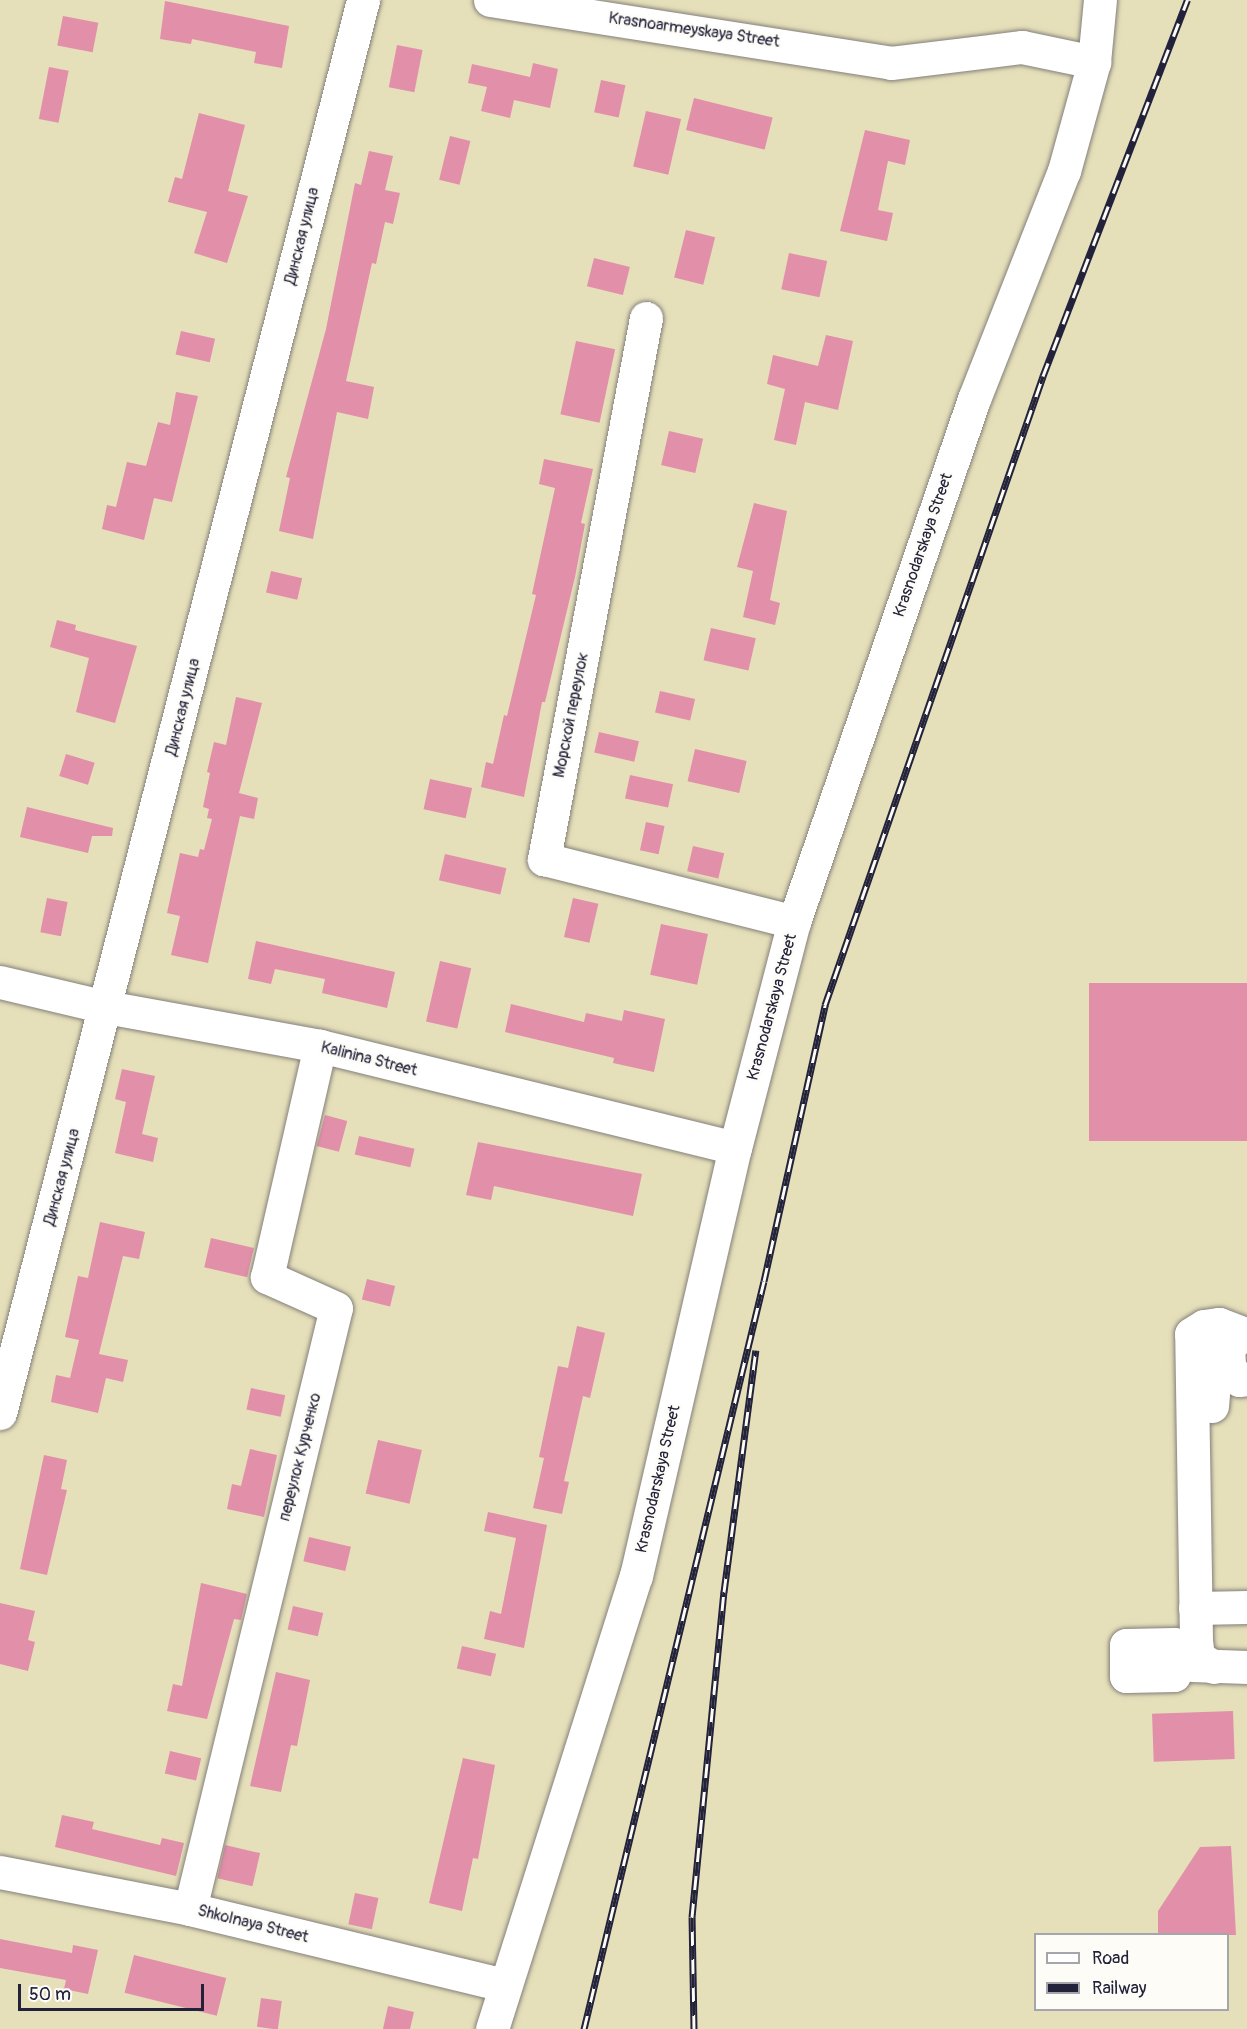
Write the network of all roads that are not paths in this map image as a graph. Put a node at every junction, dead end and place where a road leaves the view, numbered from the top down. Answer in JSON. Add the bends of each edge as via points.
{"nodes":[{"id":1,"x":363,"y":0,"type":"edge"},
{"id":2,"x":490,"y":0,"type":"edge"},
{"id":3,"x":1100,"y":0,"type":"edge"},
{"id":4,"x":1094,"y":62,"type":"junction"},
{"id":5,"x":646,"y":318,"type":"dead end"},
{"id":6,"x":794,"y":922,"type":"junction"},
{"id":7,"x":0,"y":982,"type":"edge"},
{"id":8,"x":106,"y":1007,"type":"junction"},
{"id":9,"x":320,"y":1046,"type":"junction"},
{"id":10,"x":735,"y":1148,"type":"junction"},
{"id":11,"x":1236,"y":1332,"type":"edge"},
{"id":12,"x":1247,"y":1379,"type":"edge"},
{"id":13,"x":0,"y":1413,"type":"edge"},
{"id":14,"x":1192,"y":1482,"type":"junction"},
{"id":15,"x":1247,"y":1607,"type":"edge"},
{"id":16,"x":1195,"y":1608,"type":"junction"},
{"id":17,"x":1247,"y":1667,"type":"edge"},
{"id":18,"x":0,"y":1872,"type":"edge"},
{"id":19,"x":190,"y":1909,"type":"junction"},
{"id":20,"x":503,"y":1985,"type":"junction"},
{"id":21,"x":492,"y":2029,"type":"edge"}],
"edges":[{"from":1,"to":8,"type":"street","name":"Динская улица"},
{"from":2,"to":4,"type":"street","name":"Krasnoarmeyskaya Street","via":[[891,63],[1022,47]]},
{"from":3,"to":4,"type":"street","name":"Krasnodarskaya Street"},
{"from":4,"to":6,"type":"street","name":"Krasnodarskaya Street","via":[[1064,171],[974,399]]},
{"from":5,"to":6,"type":"street","name":"Морской переулок","via":[[544,859]]},
{"from":6,"to":10,"type":"street","name":"Krasnodarskaya Street"},
{"from":7,"to":8,"type":"street","name":"Kalinina Street"},
{"from":8,"to":9,"type":"street","name":"Kalinina Street"},
{"from":8,"to":13,"type":"street","name":"Динская улица"},
{"from":9,"to":10,"type":"street","name":"Kalinina Street"},
{"from":9,"to":19,"type":"street","name":"переулок Курченко","via":[[267,1277],[336,1308]]},
{"from":10,"to":20,"type":"street","name":"Krasnodarskaya Street","via":[[636,1576]]},
{"from":11,"to":12,"type":"street","via":[[1228,1346],[1229,1367],[1239,1380]]},
{"from":11,"to":14,"type":"street","via":[[1213,1384],[1209,1461]]},
{"from":11,"to":14,"type":"street","via":[[1204,1326],[1191,1334]]},
{"from":14,"to":16,"type":"street"},
{"from":15,"to":16,"type":"street"},
{"from":16,"to":17,"type":"street","via":[[1181,1652],[1214,1667]]},
{"from":18,"to":19,"type":"street","name":"Shkolnaya Street"},
{"from":19,"to":20,"type":"street","name":"Shkolnaya Street"},
{"from":20,"to":21,"type":"street","name":"Krasnodarskaya Street"}]}
